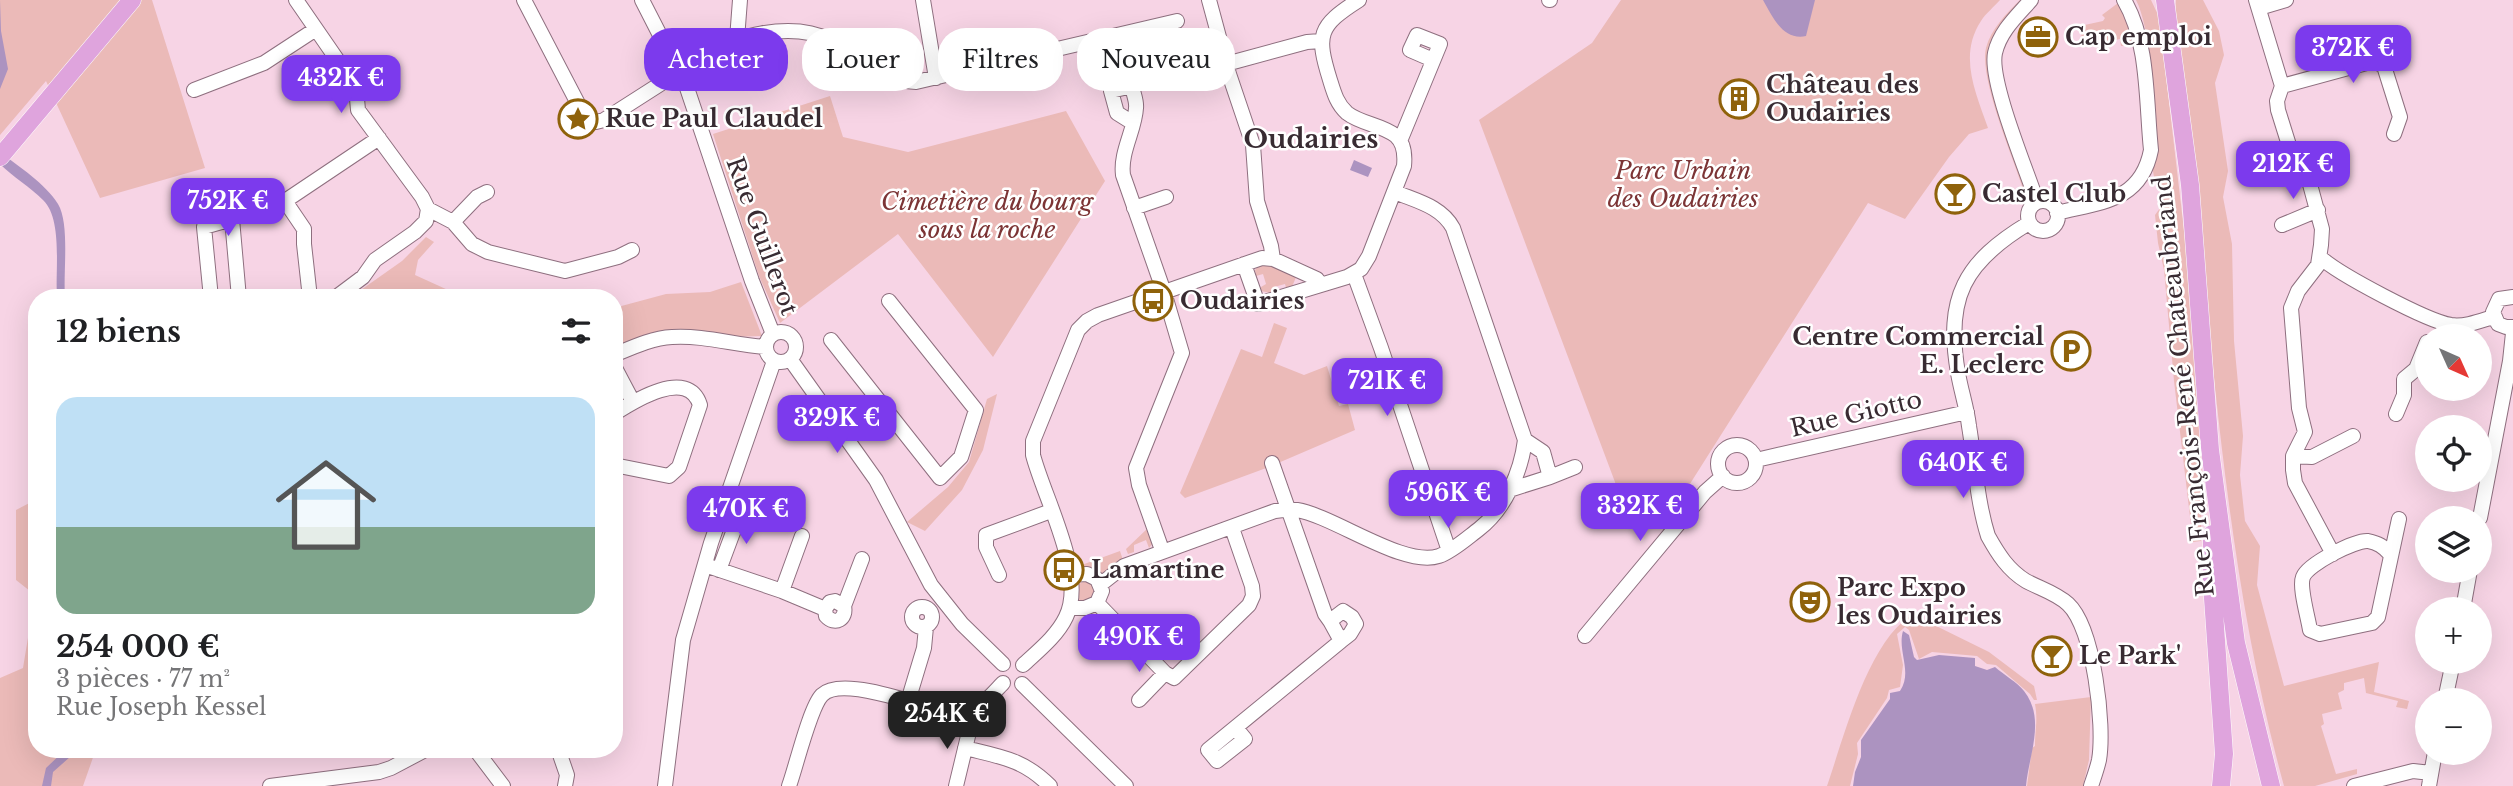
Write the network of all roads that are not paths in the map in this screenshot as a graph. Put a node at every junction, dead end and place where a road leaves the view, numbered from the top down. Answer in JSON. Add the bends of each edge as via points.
{"nodes":[{"id":1,"x":132,"y":0,"type":"edge"},
{"id":2,"x":296,"y":0,"type":"edge"},
{"id":3,"x":524,"y":0,"type":"edge"},
{"id":4,"x":642,"y":0,"type":"edge"},
{"id":5,"x":740,"y":0,"type":"edge"},
{"id":6,"x":923,"y":0,"type":"edge"},
{"id":7,"x":1209,"y":0,"type":"edge"},
{"id":8,"x":1359,"y":0,"type":"edge"},
{"id":9,"x":2031,"y":0,"type":"edge"},
{"id":10,"x":2124,"y":0,"type":"edge"},
{"id":11,"x":2160,"y":0,"type":"edge"},
{"id":12,"x":2165,"y":0,"type":"edge"},
{"id":13,"x":2286,"y":0,"type":"edge"},
{"id":14,"x":2258,"y":4,"type":"edge"},
{"id":15,"x":2168,"y":20,"type":"junction"},
{"id":16,"x":1177,"y":21,"type":"dead end"},
{"id":17,"x":657,"y":28,"type":"edge"},
{"id":18,"x":738,"y":28,"type":"edge"},
{"id":19,"x":1216,"y":28,"type":"edge"},
{"id":20,"x":316,"y":29,"type":"junction"},
{"id":21,"x":788,"y":33,"type":"edge"},
{"id":22,"x":1321,"y":41,"type":"junction"},
{"id":23,"x":1433,"y":60,"type":"dead end"},
{"id":24,"x":1235,"y":62,"type":"edge"},
{"id":25,"x":936,"y":78,"type":"junction"},
{"id":26,"x":2282,"y":86,"type":"junction"},
{"id":27,"x":194,"y":90,"type":"dead end"},
{"id":28,"x":644,"y":90,"type":"edge"},
{"id":29,"x":686,"y":91,"type":"edge"},
{"id":30,"x":1235,"y":91,"type":"edge"},
{"id":31,"x":1133,"y":123,"type":"dead end"},
{"id":32,"x":2395,"y":134,"type":"dead end"},
{"id":33,"x":379,"y":138,"type":"junction"},
{"id":34,"x":1400,"y":141,"type":"junction"},
{"id":35,"x":3,"y":153,"type":"edge"},
{"id":36,"x":487,"y":192,"type":"dead end"},
{"id":37,"x":1395,"y":192,"type":"junction"},
{"id":38,"x":1166,"y":197,"type":"dead end"},
{"id":39,"x":285,"y":201,"type":"junction"},
{"id":40,"x":2038,"y":202,"type":"junction"},
{"id":41,"x":1135,"y":208,"type":"junction"},
{"id":42,"x":428,"y":209,"type":"junction"},
{"id":43,"x":2318,"y":210,"type":"junction"},
{"id":44,"x":2057,"y":213,"type":"junction"},
{"id":45,"x":232,"y":219,"type":"junction"},
{"id":46,"x":453,"y":222,"type":"junction"},
{"id":47,"x":2029,"y":223,"type":"junction"},
{"id":48,"x":2282,"y":225,"type":"dead end"},
{"id":49,"x":632,"y":250,"type":"dead end"},
{"id":50,"x":2320,"y":257,"type":"junction"},
{"id":51,"x":1273,"y":259,"type":"junction"},
{"id":52,"x":1244,"y":264,"type":"junction"},
{"id":53,"x":1353,"y":274,"type":"junction"},
{"id":54,"x":1320,"y":284,"type":"junction"},
{"id":55,"x":210,"y":289,"type":"edge"},
{"id":56,"x":238,"y":289,"type":"edge"},
{"id":57,"x":309,"y":289,"type":"edge"},
{"id":58,"x":347,"y":289,"type":"edge"},
{"id":59,"x":1164,"y":292,"type":"junction"},
{"id":60,"x":2513,"y":297,"type":"edge"},
{"id":61,"x":889,"y":301,"type":"dead end"},
{"id":62,"x":2437,"y":321,"type":"junction"},
{"id":63,"x":2436,"y":324,"type":"edge"},
{"id":64,"x":2506,"y":329,"type":"edge"},
{"id":65,"x":769,"y":340,"type":"junction"},
{"id":66,"x":831,"y":340,"type":"dead end"},
{"id":67,"x":623,"y":351,"type":"edge"},
{"id":68,"x":790,"y":359,"type":"junction"},
{"id":69,"x":774,"y":360,"type":"junction"},
{"id":70,"x":2415,"y":370,"type":"edge"},
{"id":71,"x":623,"y":383,"type":"edge"},
{"id":72,"x":633,"y":402,"type":"junction"},
{"id":73,"x":623,"y":408,"type":"edge"},
{"id":74,"x":1967,"y":412,"type":"junction"},
{"id":75,"x":2396,"y":414,"type":"dead end"},
{"id":76,"x":2305,"y":432,"type":"junction"},
{"id":77,"x":2353,"y":436,"type":"dead end"},
{"id":78,"x":1525,"y":440,"type":"junction"},
{"id":79,"x":2210,"y":450,"type":"junction"},
{"id":80,"x":2322,"y":452,"type":"junction"},
{"id":81,"x":2293,"y":456,"type":"junction"},
{"id":82,"x":1756,"y":460,"type":"junction"},
{"id":83,"x":1272,"y":463,"type":"dead end"},
{"id":84,"x":623,"y":467,"type":"edge"},
{"id":85,"x":1575,"y":467,"type":"dead end"},
{"id":86,"x":1723,"y":476,"type":"junction"},
{"id":87,"x":1550,"y":477,"type":"junction"},
{"id":88,"x":1509,"y":490,"type":"junction"},
{"id":89,"x":2482,"y":506,"type":"edge"},
{"id":90,"x":1290,"y":509,"type":"junction"},
{"id":91,"x":741,"y":511,"type":"dead end"},
{"id":92,"x":1051,"y":511,"type":"junction"},
{"id":93,"x":2399,"y":519,"type":"dead end"},
{"id":94,"x":1232,"y":528,"type":"junction"},
{"id":95,"x":802,"y":536,"type":"dead end"},
{"id":96,"x":1162,"y":550,"type":"junction"},
{"id":97,"x":1449,"y":551,"type":"junction"},
{"id":98,"x":2333,"y":554,"type":"junction"},
{"id":99,"x":2390,"y":554,"type":"junction"},
{"id":100,"x":862,"y":559,"type":"dead end"},
{"id":101,"x":705,"y":565,"type":"junction"},
{"id":102,"x":719,"y":570,"type":"junction"},
{"id":103,"x":999,"y":575,"type":"dead end"},
{"id":104,"x":1070,"y":575,"type":"junction"},
{"id":105,"x":1101,"y":584,"type":"junction"},
{"id":106,"x":782,"y":591,"type":"junction"},
{"id":107,"x":1097,"y":603,"type":"junction"},
{"id":108,"x":1070,"y":608,"type":"junction"},
{"id":109,"x":1329,"y":621,"type":"junction"},
{"id":110,"x":926,"y":627,"type":"dead end"},
{"id":111,"x":1585,"y":636,"type":"dead end"},
{"id":112,"x":1341,"y":641,"type":"junction"},
{"id":113,"x":1003,"y":664,"type":"junction"},
{"id":114,"x":1023,"y":665,"type":"junction"},
{"id":115,"x":1165,"y":673,"type":"junction"},
{"id":116,"x":1003,"y":683,"type":"junction"},
{"id":117,"x":1022,"y":684,"type":"junction"},
{"id":118,"x":1139,"y":699,"type":"dead end"},
{"id":119,"x":908,"y":701,"type":"junction"},
{"id":120,"x":966,"y":716,"type":"junction"},
{"id":121,"x":1236,"y":728,"type":"dead end"},
{"id":122,"x":965,"y":748,"type":"junction"},
{"id":123,"x":410,"y":758,"type":"edge"},
{"id":124,"x":482,"y":758,"type":"edge"},
{"id":125,"x":561,"y":758,"type":"edge"},
{"id":126,"x":2430,"y":779,"type":"edge"},
{"id":127,"x":270,"y":786,"type":"edge"},
{"id":128,"x":503,"y":786,"type":"edge"},
{"id":129,"x":565,"y":786,"type":"edge"},
{"id":130,"x":665,"y":786,"type":"edge"},
{"id":131,"x":789,"y":786,"type":"edge"},
{"id":132,"x":956,"y":786,"type":"edge"},
{"id":133,"x":1050,"y":786,"type":"edge"},
{"id":134,"x":1126,"y":786,"type":"edge"},
{"id":135,"x":2091,"y":786,"type":"edge"},
{"id":136,"x":2221,"y":786,"type":"edge"},
{"id":137,"x":2271,"y":786,"type":"edge"},
{"id":138,"x":2354,"y":786,"type":"edge"}],
"edges":[{"from":1,"to":35,"type":"main road"},
{"from":2,"to":20,"type":"street"},
{"from":3,"to":28,"type":"street","via":[[586,119],[604,120]]},
{"from":4,"to":17,"type":"street","name":"Rue Guillerot"},
{"from":5,"to":18,"type":"street"},
{"from":6,"to":25,"type":"street"},
{"from":7,"to":19,"type":"street"},
{"from":8,"to":22,"type":"street","via":[[1334,16]]},
{"from":9,"to":40,"type":"street","via":[[2005,29],[1993,66]]},
{"from":10,"to":44,"type":"street","via":[[2137,25],[2141,47],[2151,150],[2148,164],[2134,187],[2122,196]]},
{"from":11,"to":15,"type":"main road","name":"Rue François-René Chateaubriand"},
{"from":12,"to":15,"type":"main road","name":"Rue François-René Chateaubriand"},
{"from":13,"to":14,"type":"street"},
{"from":14,"to":26,"type":"street"},
{"from":15,"to":79,"type":"main road","name":"Rue François-René Chateaubriand","via":[[2190,185]]},
{"from":16,"to":25,"type":"street"},
{"from":20,"to":27,"type":"street","via":[[264,63]]},
{"from":20,"to":33,"type":"street","via":[[356,87],[358,110]]},
{"from":21,"to":25,"type":"street","via":[[818,35],[895,79],[916,82]]},
{"from":22,"to":24,"type":"street"},
{"from":22,"to":34,"type":"street","via":[[1339,105]]},
{"from":23,"to":34,"type":"street"},
{"from":26,"to":32,"type":"street","via":[[2374,61],[2384,66],[2400,117]]},
{"from":26,"to":43,"type":"street","via":[[2278,110],[2293,158],[2304,170]]},
{"from":29,"to":65,"type":"street","name":"Rue Guillerot"},
{"from":30,"to":51,"type":"street","via":[[1253,145],[1257,201]]},
{"from":31,"to":41,"type":"street","via":[[1122,167]]},
{"from":33,"to":39,"type":"street"},
{"from":33,"to":42,"type":"street"},
{"from":34,"to":37,"type":"street","via":[[1404,166]]},
{"from":36,"to":46,"type":"street"},
{"from":37,"to":53,"type":"street","via":[[1365,263]]},
{"from":37,"to":78,"type":"street","via":[[1439,211],[1453,228]]},
{"from":38,"to":41,"type":"street"},
{"from":39,"to":45,"type":"street"},
{"from":39,"to":57,"type":"street","via":[[304,229]]},
{"from":40,"to":44,"type":"street","via":[[2048,202]]},
{"from":40,"to":47,"type":"street","via":[[2029,211]]},
{"from":41,"to":59,"type":"street"},
{"from":42,"to":46,"type":"street"},
{"from":42,"to":58,"type":"street","via":[[426,221],[415,232],[375,260]]},
{"from":43,"to":48,"type":"street"},
{"from":43,"to":50,"type":"street"},
{"from":44,"to":47,"type":"street","via":[[2055,225],[2048,230],[2035,229]]},
{"from":45,"to":55,"type":"street","via":[[204,227]]},
{"from":45,"to":56,"type":"street"},
{"from":46,"to":49,"type":"street","via":[[472,244],[488,252],[565,271]]},
{"from":47,"to":74,"type":"street","via":[[1983,256],[1956,304],[1954,339]]},
{"from":50,"to":62,"type":"street"},
{"from":50,"to":76,"type":"street","via":[[2291,308]]},
{"from":51,"to":52,"type":"street"},
{"from":51,"to":54,"type":"street"},
{"from":52,"to":54,"type":"street","via":[[1258,304]]},
{"from":52,"to":59,"type":"street"},
{"from":53,"to":54,"type":"street"},
{"from":53,"to":97,"type":"street"},
{"from":59,"to":92,"type":"street","via":[[1098,315],[1078,330],[1033,441],[1032,455]]},
{"from":59,"to":96,"type":"street","via":[[1182,353],[1136,468]]},
{"from":60,"to":64,"type":"street","via":[[2496,303]]},
{"from":61,"to":66,"type":"street","via":[[976,410],[961,457],[940,478]]},
{"from":62,"to":63,"type":"street"},
{"from":62,"to":64,"type":"street"},
{"from":64,"to":89,"type":"street","via":[[2510,361]]},
{"from":65,"to":67,"type":"street","via":[[672,337]]},
{"from":65,"to":68,"type":"street","via":[[783,331],[795,340]]},
{"from":65,"to":69,"type":"street","via":[[768,355]]},
{"from":68,"to":69,"type":"street"},
{"from":68,"to":113,"type":"street","via":[[877,480],[931,585]]},
{"from":69,"to":101,"type":"street"},
{"from":70,"to":75,"type":"street","via":[[2404,379],[2404,395]]},
{"from":71,"to":72,"type":"street"},
{"from":72,"to":73,"type":"street"},
{"from":72,"to":84,"type":"street","via":[[667,388],[692,392],[700,405],[674,473],[669,476]]},
{"from":74,"to":82,"type":"street","name":"Rue Giotto"},
{"from":74,"to":135,"type":"street","via":[[1988,536],[2008,567],[2057,595],[2081,619],[2100,730],[2099,760]]},
{"from":76,"to":80,"type":"street"},
{"from":76,"to":81,"type":"street"},
{"from":77,"to":80,"type":"street"},
{"from":78,"to":87,"type":"street","via":[[1543,452]]},
{"from":78,"to":88,"type":"street"},
{"from":79,"to":136,"type":"main road","via":[[2212,584],[2224,754]]},
{"from":79,"to":137,"type":"main road","name":"Rue François-René Chateaubriand","via":[[2236,643]]},
{"from":80,"to":81,"type":"street","via":[[2312,457]]},
{"from":81,"to":98,"type":"street","via":[[2295,483]]},
{"from":82,"to":86,"type":"street","via":[[1749,479],[1734,482]]},
{"from":82,"to":86,"type":"street","via":[[1748,448],[1732,445],[1719,457]]},
{"from":83,"to":90,"type":"street"},
{"from":85,"to":87,"type":"street"},
{"from":86,"to":111,"type":"street"},
{"from":87,"to":88,"type":"street"},
{"from":88,"to":97,"type":"street","via":[[1495,516]]},
{"from":90,"to":94,"type":"street"},
{"from":90,"to":97,"type":"street","via":[[1413,556],[1427,558]]},
{"from":90,"to":109,"type":"street"},
{"from":91,"to":102,"type":"street"},
{"from":92,"to":103,"type":"street","via":[[986,535],[986,547]]},
{"from":92,"to":104,"type":"street"},
{"from":93,"to":99,"type":"street"},
{"from":94,"to":96,"type":"street"},
{"from":94,"to":115,"type":"street","via":[[1252,586],[1249,605],[1177,676]]},
{"from":95,"to":106,"type":"street"},
{"from":96,"to":105,"type":"street","via":[[1124,566]]},
{"from":98,"to":99,"type":"street","via":[[2364,541],[2382,545]]},
{"from":98,"to":99,"type":"street","via":[[2306,569],[2301,580],[2310,630],[2320,635],[2372,623],[2378,617]]},
{"from":100,"to":106,"type":"street","via":[[843,618],[838,621],[829,619],[825,609]]},
{"from":101,"to":102,"type":"street"},
{"from":101,"to":130,"type":"street","via":[[683,640]]},
{"from":102,"to":106,"type":"street"},
{"from":104,"to":105,"type":"street","via":[[1087,574]]},
{"from":104,"to":108,"type":"street"},
{"from":105,"to":107,"type":"street"},
{"from":107,"to":108,"type":"street"},
{"from":107,"to":115,"type":"street"},
{"from":108,"to":114,"type":"street","via":[[1060,628]]},
{"from":109,"to":112,"type":"street"},
{"from":109,"to":112,"type":"street","via":[[1343,611],[1352,617],[1356,624]]},
{"from":110,"to":119,"type":"street"},
{"from":112,"to":121,"type":"street"},
{"from":113,"to":114,"type":"street","via":[[1013,660]]},
{"from":113,"to":116,"type":"street","via":[[999,674]]},
{"from":114,"to":117,"type":"street"},
{"from":115,"to":118,"type":"street"},
{"from":116,"to":117,"type":"street","via":[[1012,687]]},
{"from":116,"to":120,"type":"street"},
{"from":117,"to":134,"type":"street"},
{"from":119,"to":120,"type":"street"},
{"from":119,"to":131,"type":"street","via":[[838,687],[821,696]]},
{"from":120,"to":122,"type":"street"},
{"from":122,"to":132,"type":"street"},
{"from":122,"to":133,"type":"street","via":[[1014,760]]},
{"from":123,"to":127,"type":"street","via":[[379,772]]},
{"from":124,"to":128,"type":"street"},
{"from":125,"to":129,"type":"street"},
{"from":126,"to":138,"type":"street","via":[[2413,771]]}]}
